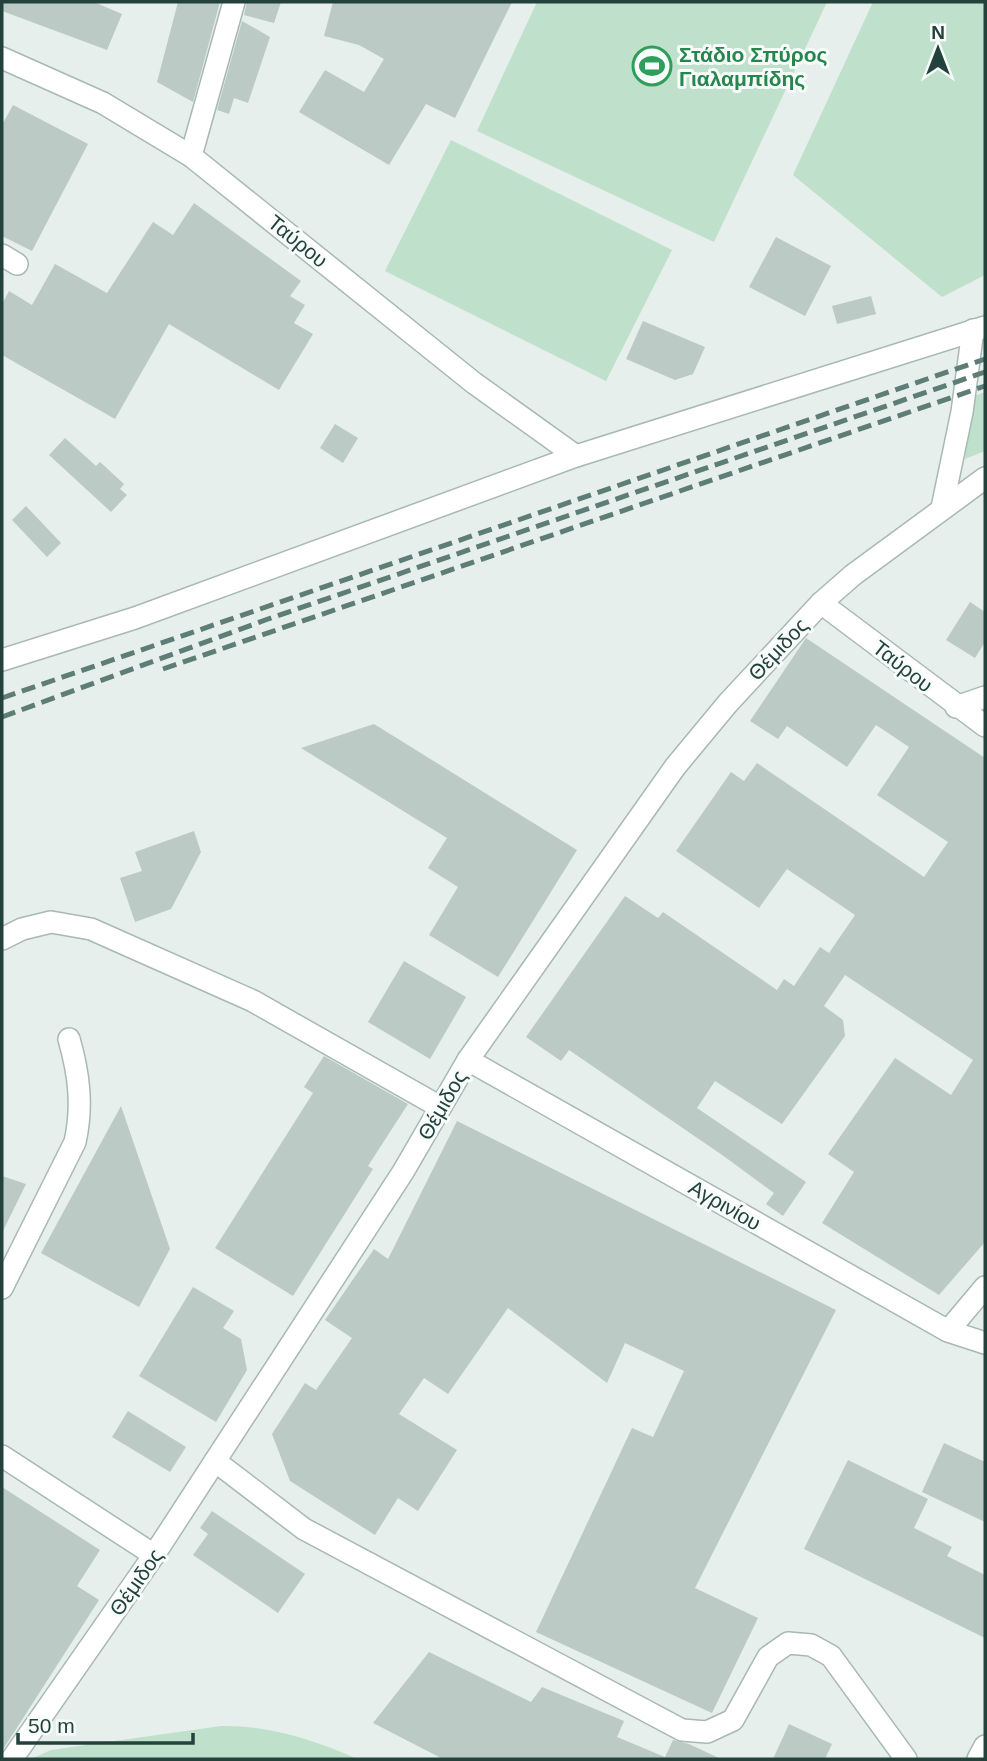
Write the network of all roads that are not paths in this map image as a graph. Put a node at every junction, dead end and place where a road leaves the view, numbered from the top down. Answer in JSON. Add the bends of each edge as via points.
{"nodes":[{"id":1,"x":234,"y":2,"type":"edge"},
{"id":2,"x":2,"y":58,"type":"edge"},
{"id":3,"x":191,"y":156,"type":"junction"},
{"id":4,"x":979,"y":329,"type":"edge"},
{"id":5,"x":576,"y":456,"type":"junction"},
{"id":6,"x":985,"y":478,"type":"edge"},
{"id":7,"x":942,"y":508,"type":"junction"},
{"id":8,"x":821,"y":603,"type":"junction"},
{"id":9,"x":2,"y":660,"type":"edge"},
{"id":10,"x":985,"y":697,"type":"edge"},
{"id":11,"x":956,"y":707,"type":"junction"},
{"id":12,"x":985,"y":726,"type":"edge"},
{"id":13,"x":2,"y":939,"type":"edge"},
{"id":14,"x":69,"y":1039,"type":"dead end"},
{"id":15,"x":468,"y":1060,"type":"junction"},
{"id":16,"x":440,"y":1107,"type":"junction"},
{"id":17,"x":985,"y":1287,"type":"edge"},
{"id":18,"x":2,"y":1288,"type":"edge"},
{"id":19,"x":948,"y":1331,"type":"junction"},
{"id":20,"x":985,"y":1343,"type":"edge"},
{"id":21,"x":2,"y":1456,"type":"edge"},
{"id":22,"x":215,"y":1461,"type":"junction"},
{"id":23,"x":155,"y":1555,"type":"junction"},
{"id":24,"x":985,"y":1746,"type":"edge"},
{"id":25,"x":12,"y":1759,"type":"edge"},
{"id":26,"x":906,"y":1759,"type":"edge"},
{"id":27,"x":978,"y":1759,"type":"edge"}],
"edges":[{"from":1,"to":3,"type":"street"},
{"from":2,"to":3,"type":"street","name":"Ταύρου","via":[[103,103]]},
{"from":3,"to":5,"type":"street","name":"Ταύρου","via":[[474,383]]},
{"from":4,"to":5,"type":"street"},
{"from":4,"to":7,"type":"street"},
{"from":5,"to":9,"type":"street","via":[[135,618]]},
{"from":6,"to":7,"type":"street","name":"Θέμιδος"},
{"from":7,"to":8,"type":"street","name":"Θέμιδος"},
{"from":8,"to":11,"type":"street","name":"Ταύρου"},
{"from":8,"to":15,"type":"street","name":"Θέμιδος","via":[[675,767]]},
{"from":10,"to":11,"type":"street"},
{"from":11,"to":12,"type":"street","name":"Ταύρου"},
{"from":13,"to":16,"type":"street","via":[[51,922],[91,929],[253,1001]]},
{"from":14,"to":18,"type":"street","via":[[80,1094],[75,1142]]},
{"from":15,"to":16,"type":"street","name":"Θέμιδος"},
{"from":15,"to":19,"type":"street","name":"Αγρινίου"},
{"from":16,"to":22,"type":"street","name":"Θέμιδος","via":[[403,1172]]},
{"from":17,"to":19,"type":"street"},
{"from":19,"to":20,"type":"street","name":"Αγρινίου"},
{"from":21,"to":23,"type":"street"},
{"from":22,"to":23,"type":"street","name":"Θέμιδος"},
{"from":22,"to":26,"type":"street","via":[[304,1529],[682,1730],[707,1732],[733,1720],[768,1657],[788,1643],[811,1645],[831,1656]]},
{"from":23,"to":25,"type":"street","name":"Θέμιδος"},
{"from":24,"to":27,"type":"street"}]}
